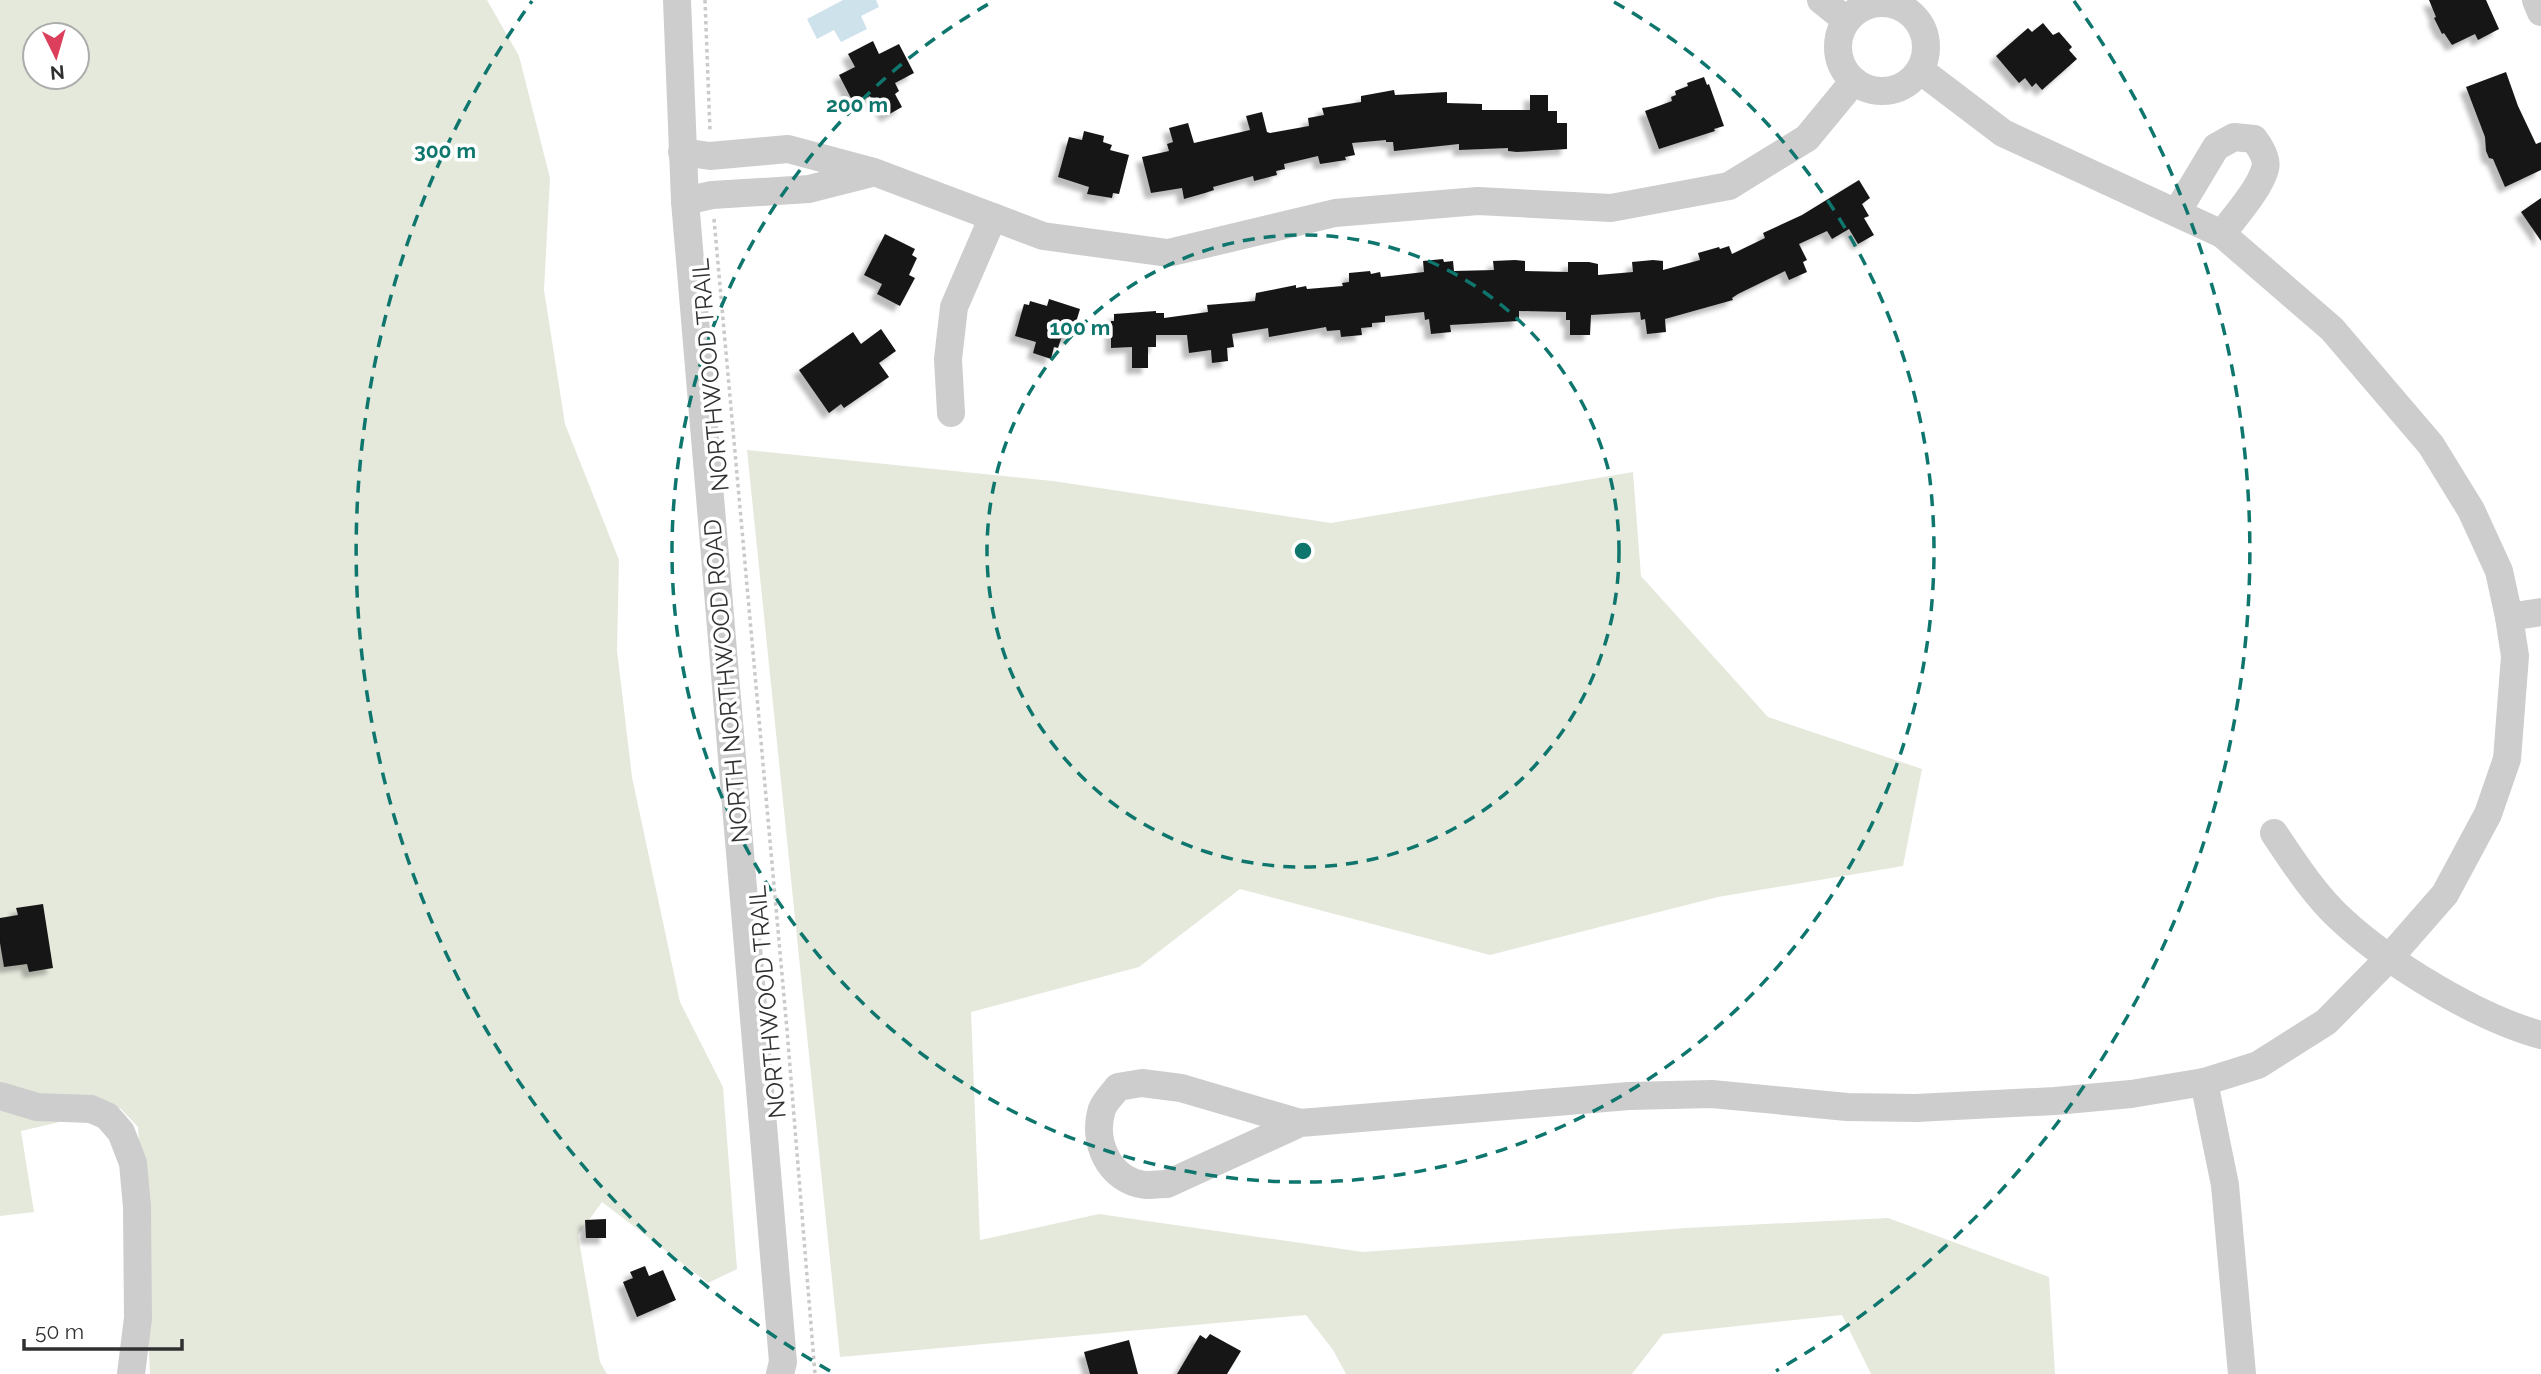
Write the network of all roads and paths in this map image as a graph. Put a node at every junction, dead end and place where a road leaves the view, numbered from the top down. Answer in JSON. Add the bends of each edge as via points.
{"nodes":[{"id":1,"x":677,"y":0,"type":"edge"},
{"id":2,"x":705,"y":0,"type":"edge"},
{"id":3,"x":1821,"y":0,"type":"edge"},
{"id":4,"x":2536,"y":0,"type":"edge"},
{"id":5,"x":1917,"y":7,"type":"edge"},
{"id":6,"x":2541,"y":12,"type":"edge"},
{"id":7,"x":1846,"y":20,"type":"junction"},
{"id":8,"x":1920,"y":70,"type":"junction"},
{"id":9,"x":1854,"y":81,"type":"junction"},
{"id":10,"x":682,"y":152,"type":"junction"},
{"id":11,"x":710,"y":156,"type":"junction"},
{"id":12,"x":874,"y":172,"type":"junction"},
{"id":13,"x":698,"y":198,"type":"junction"},
{"id":14,"x":2177,"y":212,"type":"junction"},
{"id":15,"x":993,"y":217,"type":"junction"},
{"id":16,"x":2222,"y":234,"type":"junction"},
{"id":17,"x":951,"y":413,"type":"dead end"},
{"id":18,"x":2541,"y":612,"type":"edge"},
{"id":19,"x":2510,"y":617,"type":"junction"},
{"id":20,"x":2274,"y":833,"type":"dead end"},
{"id":21,"x":2389,"y":958,"type":"junction"},
{"id":22,"x":2541,"y":1035,"type":"edge"},
{"id":23,"x":2204,"y":1082,"type":"junction"},
{"id":24,"x":0,"y":1096,"type":"edge"},
{"id":25,"x":1300,"y":1124,"type":"junction"},
{"id":26,"x":784,"y":1370,"type":"edge"},
{"id":27,"x":131,"y":1374,"type":"edge"},
{"id":28,"x":814,"y":1374,"type":"edge"},
{"id":29,"x":2242,"y":1374,"type":"edge"}],
"edges":[{"from":1,"to":10,"type":"street","name":"NORTH NORTHWOOD ROAD"},
{"from":2,"to":11,"type":"path"},
{"from":3,"to":7,"type":"street"},
{"from":4,"to":6,"type":"street"},
{"from":5,"to":7,"type":"street","via":[[1874,3]]},
{"from":5,"to":8,"type":"street","via":[[1926,41]]},
{"from":7,"to":9,"type":"street","via":[[1838,43],[1839,57]]},
{"from":8,"to":9,"type":"street","via":[[1897,89],[1882,91]]},
{"from":8,"to":14,"type":"street","via":[[2003,133]]},
{"from":9,"to":15,"type":"street","via":[[1807,138],[1729,186],[1611,208],[1478,201],[1335,213],[1168,253],[1043,236]]},
{"from":10,"to":11,"type":"street"},
{"from":10,"to":13,"type":"street","name":"NORTH NORTHWOOD ROAD"},
{"from":11,"to":12,"type":"street","via":[[788,149]]},
{"from":12,"to":13,"type":"street","via":[[808,189]]},
{"from":12,"to":15,"type":"street"},
{"from":13,"to":26,"type":"street","name":"NORTH NORTHWOOD ROAD"},
{"from":13,"to":28,"type":"path","name":"NORTHWOOD TRAIL","via":[[788,1044]]},
{"from":14,"to":16,"type":"street"},
{"from":14,"to":16,"type":"street","via":[[2217,147],[2234,136],[2254,139],[2266,167]]},
{"from":15,"to":17,"type":"street","via":[[954,306],[948,359]]},
{"from":16,"to":19,"type":"street","via":[[2332,330],[2431,445],[2471,510],[2499,571]]},
{"from":18,"to":19,"type":"street"},
{"from":19,"to":21,"type":"street","via":[[2515,656],[2507,759],[2488,814],[2445,894]]},
{"from":20,"to":21,"type":"street","via":[[2295,866],[2342,920]]},
{"from":21,"to":22,"type":"street","via":[[2476,1011]]},
{"from":21,"to":23,"type":"street","via":[[2326,1022],[2258,1065]]},
{"from":23,"to":25,"type":"street","via":[[2068,1100],[1916,1108],[1847,1107],[1712,1094],[1629,1096]]},
{"from":23,"to":29,"type":"street","via":[[2225,1185]]},
{"from":24,"to":27,"type":"street","via":[[37,1107],[91,1109],[107,1116],[121,1132],[133,1163],[137,1207],[138,1318]]},
{"from":25,"to":25,"type":"street","via":[[1181,1088],[1142,1083],[1118,1087],[1103,1107],[1099,1129],[1101,1151],[1118,1174],[1143,1185],[1167,1184]]}]}
